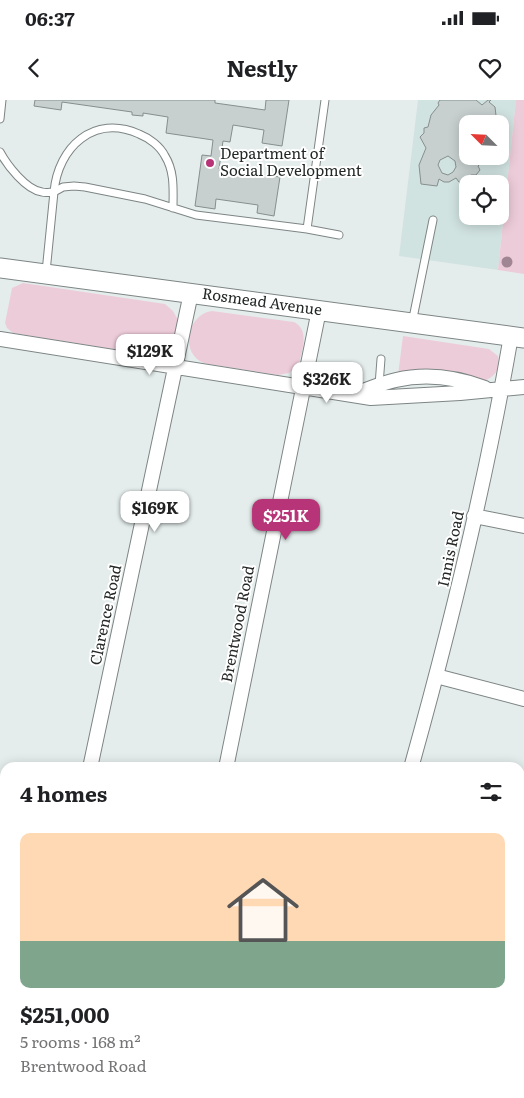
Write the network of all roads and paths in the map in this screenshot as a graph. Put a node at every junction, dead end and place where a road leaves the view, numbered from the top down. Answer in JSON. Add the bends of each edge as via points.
{"nodes":[{"id":1,"x":2,"y":100,"type":"edge"},
{"id":2,"x":324,"y":100,"type":"edge"},
{"id":3,"x":0,"y":119,"type":"edge"},
{"id":4,"x":0,"y":152,"type":"edge"},
{"id":5,"x":54,"y":192,"type":"junction"},
{"id":6,"x":173,"y":208,"type":"junction"},
{"id":7,"x":433,"y":220,"type":"dead end"},
{"id":8,"x":307,"y":229,"type":"junction"},
{"id":9,"x":339,"y":235,"type":"dead end"},
{"id":10,"x":0,"y":270,"type":"edge"},
{"id":11,"x":46,"y":274,"type":"junction"},
{"id":12,"x":191,"y":293,"type":"junction"},
{"id":13,"x":319,"y":310,"type":"junction"},
{"id":14,"x":412,"y":323,"type":"junction"},
{"id":15,"x":518,"y":337,"type":"edge"},
{"id":16,"x":0,"y":339,"type":"edge"},
{"id":17,"x":381,"y":359,"type":"dead end"},
{"id":18,"x":176,"y":365,"type":"junction"},
{"id":19,"x":303,"y":386,"type":"junction"},
{"id":20,"x":524,"y":387,"type":"edge"},
{"id":21,"x":496,"y":389,"type":"junction"},
{"id":22,"x":379,"y":392,"type":"junction"},
{"id":23,"x":474,"y":516,"type":"junction"},
{"id":24,"x":524,"y":526,"type":"edge"},
{"id":25,"x":436,"y":676,"type":"junction"},
{"id":26,"x":524,"y":699,"type":"edge"},
{"id":27,"x":91,"y":762,"type":"edge"},
{"id":28,"x":227,"y":762,"type":"edge"},
{"id":29,"x":413,"y":762,"type":"edge"}],
"edges":[{"from":1,"to":3,"type":"lane"},
{"from":2,"to":8,"type":"lane"},
{"from":4,"to":5,"type":"lane","via":[[7,165],[28,186],[42,192]]},
{"from":5,"to":6,"type":"lane","via":[[63,187],[85,187]]},
{"from":5,"to":6,"type":"lane","via":[[61,164],[80,139],[94,131],[109,128],[131,130],[146,137],[165,155],[172,173]]},
{"from":5,"to":11,"type":"lane"},
{"from":6,"to":8,"type":"lane","via":[[196,215]]},
{"from":7,"to":14,"type":"lane"},
{"from":8,"to":9,"type":"lane"},
{"from":10,"to":11,"type":"main road","name":"Rosmead Avenue"},
{"from":11,"to":12,"type":"main road","name":"Rosmead Avenue"},
{"from":12,"to":13,"type":"main road","name":"Rosmead Avenue"},
{"from":12,"to":18,"type":"street","name":"Clarence Road"},
{"from":13,"to":14,"type":"main road","name":"Rosmead Avenue"},
{"from":13,"to":19,"type":"street","name":"Brentwood Road"},
{"from":14,"to":15,"type":"main road","name":"Rosmead Avenue"},
{"from":15,"to":21,"type":"street","name":"Innis Road"},
{"from":16,"to":18,"type":"street"},
{"from":17,"to":22,"type":"lane"},
{"from":18,"to":19,"type":"street"},
{"from":18,"to":27,"type":"street","name":"Clarence Road"},
{"from":19,"to":22,"type":"street","via":[[354,394]]},
{"from":19,"to":28,"type":"street","name":"Brentwood Road"},
{"from":20,"to":21,"type":"street"},
{"from":21,"to":22,"type":"street","via":[[460,393]]},
{"from":21,"to":22,"type":"street","via":[[430,376],[394,380]]},
{"from":21,"to":23,"type":"street","name":"Innis Road"},
{"from":23,"to":24,"type":"street"},
{"from":23,"to":25,"type":"street","name":"Innis Road"},
{"from":25,"to":26,"type":"street"},
{"from":25,"to":29,"type":"street","name":"Innis Road"}]}
